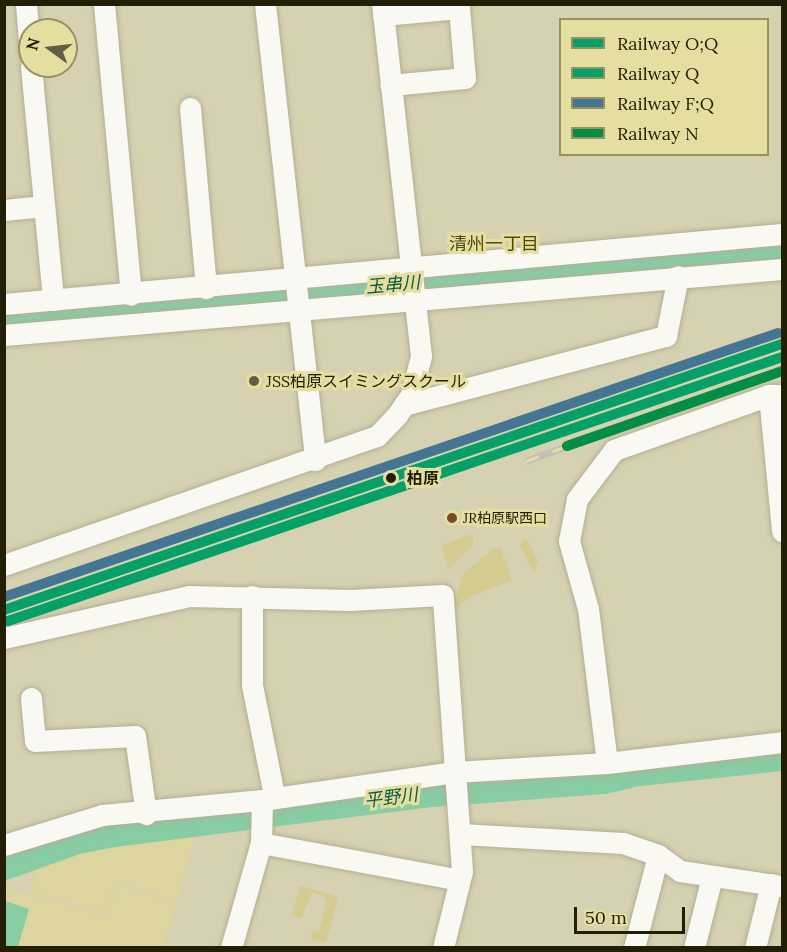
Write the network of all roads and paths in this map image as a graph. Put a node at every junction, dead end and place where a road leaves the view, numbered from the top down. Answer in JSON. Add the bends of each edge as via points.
{"nodes":[{"id":1,"x":104,"y":4,"type":"edge"},
{"id":2,"x":265,"y":4,"type":"edge"},
{"id":3,"x":382,"y":10,"type":"edge"},
{"id":4,"x":32,"y":78,"type":"edge"},
{"id":5,"x":390,"y":85,"type":"junction"},
{"id":6,"x":190,"y":108,"type":"dead end"},
{"id":7,"x":44,"y":206,"type":"junction"},
{"id":8,"x":4,"y":210,"type":"edge"},
{"id":9,"x":783,"y":234,"type":"edge"},
{"id":10,"x":591,"y":268,"type":"junction"},
{"id":11,"x":783,"y":269,"type":"edge"},
{"id":12,"x":678,"y":276,"type":"junction"},
{"id":13,"x":413,"y":286,"type":"junction"},
{"id":14,"x":206,"y":288,"type":"junction"},
{"id":15,"x":131,"y":295,"type":"junction"},
{"id":16,"x":296,"y":296,"type":"junction"},
{"id":17,"x":53,"y":300,"type":"junction"},
{"id":18,"x":4,"y":304,"type":"edge"},
{"id":19,"x":4,"y":335,"type":"edge"},
{"id":20,"x":776,"y":395,"type":"edge"},
{"id":21,"x":404,"y":405,"type":"junction"},
{"id":22,"x":315,"y":460,"type":"junction"},
{"id":23,"x":783,"y":531,"type":"edge"},
{"id":24,"x":4,"y":565,"type":"edge"},
{"id":25,"x":252,"y":596,"type":"junction"},
{"id":26,"x":4,"y":638,"type":"edge"},
{"id":27,"x":31,"y":698,"type":"dead end"},
{"id":28,"x":783,"y":742,"type":"edge"},
{"id":29,"x":607,"y":764,"type":"junction"},
{"id":30,"x":454,"y":772,"type":"junction"},
{"id":31,"x":265,"y":806,"type":"junction"},
{"id":32,"x":146,"y":814,"type":"junction"},
{"id":33,"x":460,"y":834,"type":"junction"},
{"id":34,"x":261,"y":843,"type":"junction"},
{"id":35,"x":4,"y":845,"type":"edge"},
{"id":36,"x":658,"y":855,"type":"junction"},
{"id":37,"x":712,"y":878,"type":"junction"},
{"id":38,"x":460,"y":880,"type":"junction"},
{"id":39,"x":777,"y":885,"type":"edge"},
{"id":40,"x":231,"y":948,"type":"edge"},
{"id":41,"x":443,"y":948,"type":"edge"},
{"id":42,"x":634,"y":948,"type":"edge"},
{"id":43,"x":694,"y":948,"type":"edge"},
{"id":44,"x":755,"y":948,"type":"edge"}],
"edges":[{"from":1,"to":15,"type":"street"},
{"from":2,"to":16,"type":"street"},
{"from":3,"to":5,"type":"street"},
{"from":3,"to":5,"type":"street","via":[[459,8],[465,78]]},
{"from":4,"to":7,"type":"street"},
{"from":5,"to":13,"type":"street"},
{"from":6,"to":14,"type":"street"},
{"from":7,"to":8,"type":"street"},
{"from":7,"to":17,"type":"street"},
{"from":9,"to":10,"type":"street"},
{"from":10,"to":12,"type":"street"},
{"from":10,"to":13,"type":"street"},
{"from":10,"to":13,"type":"street"},
{"from":11,"to":12,"type":"street"},
{"from":12,"to":21,"type":"street","via":[[666,336]]},
{"from":13,"to":16,"type":"street"},
{"from":13,"to":16,"type":"street"},
{"from":13,"to":21,"type":"street","via":[[421,356]]},
{"from":14,"to":15,"type":"street"},
{"from":14,"to":16,"type":"street"},
{"from":15,"to":17,"type":"street"},
{"from":16,"to":19,"type":"street"},
{"from":16,"to":22,"type":"street"},
{"from":17,"to":18,"type":"street"},
{"from":20,"to":23,"type":"street"},
{"from":20,"to":29,"type":"street","via":[[614,450],[581,492],[568,533],[588,609]]},
{"from":21,"to":22,"type":"street","via":[[377,436]]},
{"from":22,"to":24,"type":"street"},
{"from":25,"to":26,"type":"street","via":[[189,596]]},
{"from":25,"to":30,"type":"street","via":[[350,600],[443,597],[456,732]]},
{"from":25,"to":31,"type":"street","via":[[252,685]]},
{"from":27,"to":32,"type":"street","via":[[35,741],[135,736]]},
{"from":28,"to":29,"type":"street"},
{"from":29,"to":30,"type":"street"},
{"from":30,"to":31,"type":"street"},
{"from":30,"to":33,"type":"street"},
{"from":31,"to":32,"type":"street"},
{"from":31,"to":34,"type":"street"},
{"from":32,"to":35,"type":"street","via":[[102,815]]},
{"from":33,"to":36,"type":"street","via":[[622,843]]},
{"from":33,"to":38,"type":"street"},
{"from":34,"to":38,"type":"street"},
{"from":34,"to":40,"type":"street"},
{"from":36,"to":37,"type":"street","via":[[680,871]]},
{"from":36,"to":42,"type":"street"},
{"from":37,"to":39,"type":"street"},
{"from":37,"to":43,"type":"street"},
{"from":38,"to":41,"type":"street"},
{"from":39,"to":44,"type":"street"}]}
